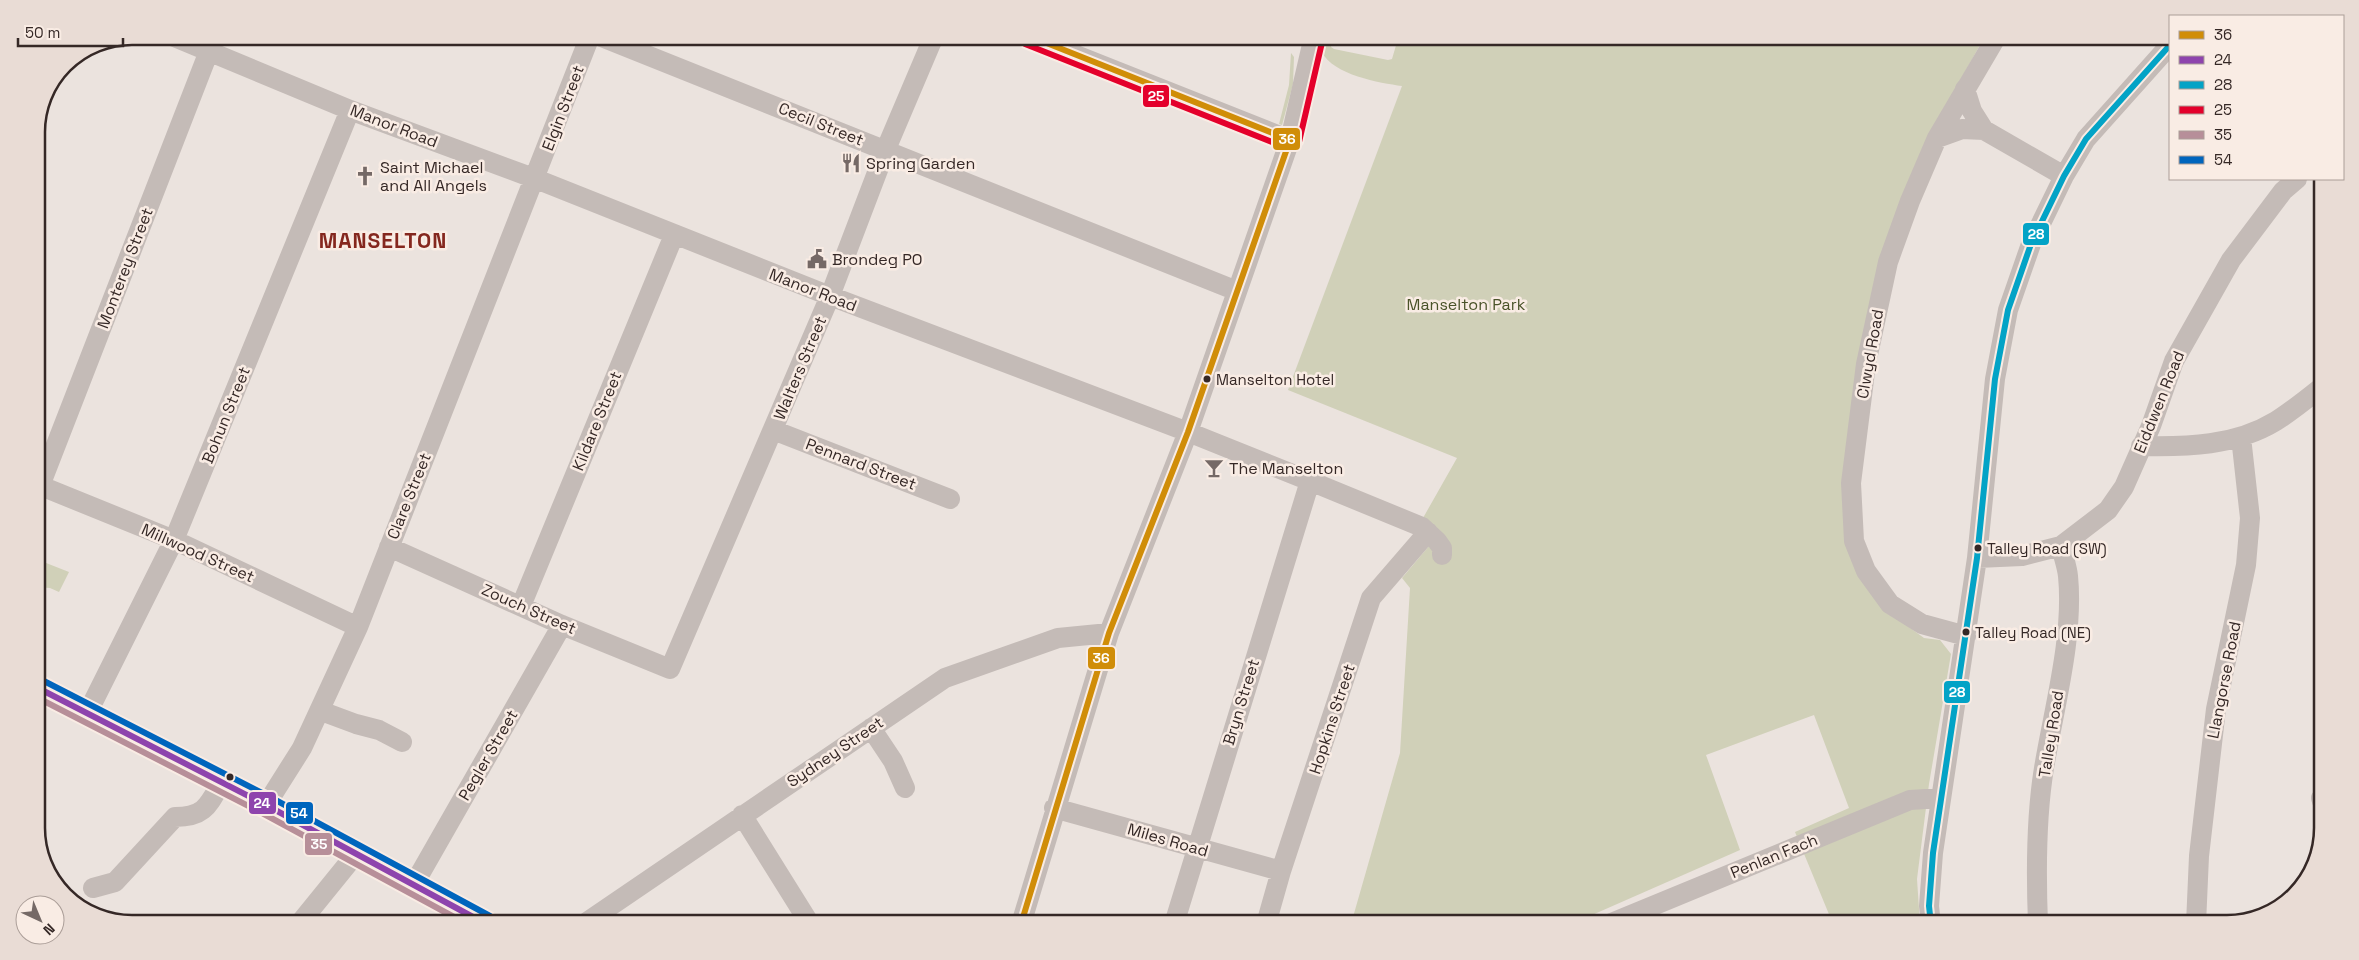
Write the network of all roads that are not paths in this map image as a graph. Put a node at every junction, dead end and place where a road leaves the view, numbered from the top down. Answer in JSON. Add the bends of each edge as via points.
{"nodes":[{"id":1,"x":194,"y":45,"type":"edge"},
{"id":2,"x":587,"y":45,"type":"edge"},
{"id":3,"x":622,"y":45,"type":"edge"},
{"id":4,"x":930,"y":45,"type":"edge"},
{"id":5,"x":1051,"y":45,"type":"edge"},
{"id":6,"x":1312,"y":45,"type":"edge"},
{"id":7,"x":1992,"y":45,"type":"edge"},
{"id":8,"x":2169,"y":46,"type":"edge"},
{"id":9,"x":209,"y":51,"type":"junction"},
{"id":10,"x":1965,"y":90,"type":"junction"},
{"id":11,"x":350,"y":110,"type":"junction"},
{"id":12,"x":1984,"y":130,"type":"junction"},
{"id":13,"x":1937,"y":138,"type":"junction"},
{"id":14,"x":1290,"y":140,"type":"junction"},
{"id":15,"x":886,"y":149,"type":"junction"},
{"id":16,"x":2064,"y":176,"type":"junction"},
{"id":17,"x":536,"y":179,"type":"junction"},
{"id":18,"x":2296,"y":180,"type":"edge"},
{"id":19,"x":674,"y":235,"type":"junction"},
{"id":20,"x":1237,"y":292,"type":"junction"},
{"id":21,"x":830,"y":296,"type":"junction"},
{"id":22,"x":2314,"y":393,"type":"edge"},
{"id":23,"x":773,"y":430,"type":"junction"},
{"id":24,"x":1188,"y":432,"type":"junction"},
{"id":25,"x":2241,"y":437,"type":"junction"},
{"id":26,"x":2141,"y":446,"type":"junction"},
{"id":27,"x":45,"y":467,"type":"edge"},
{"id":28,"x":1310,"y":481,"type":"junction"},
{"id":29,"x":45,"y":488,"type":"edge"},
{"id":30,"x":950,"y":499,"type":"dead end"},
{"id":31,"x":1428,"y":532,"type":"junction"},
{"id":32,"x":174,"y":540,"type":"junction"},
{"id":33,"x":2061,"y":546,"type":"junction"},
{"id":34,"x":389,"y":547,"type":"junction"},
{"id":35,"x":1442,"y":555,"type":"dead end"},
{"id":36,"x":1977,"y":558,"type":"junction"},
{"id":37,"x":521,"y":606,"type":"junction"},
{"id":38,"x":562,"y":625,"type":"junction"},
{"id":39,"x":358,"y":627,"type":"junction"},
{"id":40,"x":1109,"y":633,"type":"junction"},
{"id":41,"x":1966,"y":636,"type":"junction"},
{"id":42,"x":670,"y":669,"type":"joint"},
{"id":43,"x":45,"y":691,"type":"edge"},
{"id":44,"x":321,"y":710,"type":"junction"},
{"id":45,"x":87,"y":714,"type":"junction"},
{"id":46,"x":871,"y":728,"type":"junction"},
{"id":47,"x":402,"y":742,"type":"dead end"},
{"id":48,"x":221,"y":783,"type":"junction"},
{"id":49,"x":905,"y":788,"type":"dead end"},
{"id":50,"x":1941,"y":798,"type":"junction"},
{"id":51,"x":266,"y":805,"type":"junction"},
{"id":52,"x":1054,"y":808,"type":"junction"},
{"id":53,"x":742,"y":816,"type":"junction"},
{"id":54,"x":1196,"y":848,"type":"junction"},
{"id":55,"x":355,"y":855,"type":"junction"},
{"id":56,"x":1281,"y":871,"type":"junction"},
{"id":57,"x":413,"y":886,"type":"junction"},
{"id":58,"x":93,"y":888,"type":"dead end"},
{"id":59,"x":306,"y":915,"type":"edge"},
{"id":60,"x":469,"y":915,"type":"edge"},
{"id":61,"x":597,"y":915,"type":"edge"},
{"id":62,"x":804,"y":915,"type":"edge"},
{"id":63,"x":1024,"y":915,"type":"edge"},
{"id":64,"x":1177,"y":915,"type":"edge"},
{"id":65,"x":1269,"y":915,"type":"edge"},
{"id":66,"x":1631,"y":915,"type":"edge"},
{"id":67,"x":1930,"y":915,"type":"edge"},
{"id":68,"x":2038,"y":915,"type":"edge"},
{"id":69,"x":2196,"y":915,"type":"edge"}],
"edges":[{"from":1,"to":9,"type":"street","name":"Manor Road"},
{"from":2,"to":17,"type":"street","name":"Elgin Street"},
{"from":3,"to":15,"type":"street","name":"Cecil Street"},
{"from":4,"to":15,"type":"street","name":"Walters Street"},
{"from":5,"to":14,"type":"street"},
{"from":6,"to":14,"type":"street"},
{"from":7,"to":10,"type":"street","name":"Clwyd Road"},
{"from":8,"to":16,"type":"street","via":[[2086,139]]},
{"from":9,"to":11,"type":"street","name":"Manor Road"},
{"from":9,"to":27,"type":"street","name":"Monterey Street"},
{"from":10,"to":12,"type":"street","via":[[1972,111]]},
{"from":10,"to":13,"type":"street","name":"Clwyd Road"},
{"from":11,"to":17,"type":"street","name":"Manor Road"},
{"from":11,"to":32,"type":"street","name":"Bohun Street"},
{"from":12,"to":13,"type":"street","via":[[1962,129]]},
{"from":12,"to":16,"type":"street"},
{"from":13,"to":41,"type":"street","name":"Clwyd Road","via":[[1888,262],[1866,364],[1851,483],[1854,542],[1866,571],[1890,604],[1922,624]]},
{"from":14,"to":20,"type":"street"},
{"from":15,"to":20,"type":"street","name":"Cecil Street"},
{"from":15,"to":21,"type":"street","name":"Walters Street"},
{"from":16,"to":36,"type":"street","via":[[2031,244],[2008,310],[1995,379]]},
{"from":17,"to":19,"type":"street","name":"Manor Road"},
{"from":17,"to":34,"type":"street","name":"Clare Street"},
{"from":18,"to":26,"type":"street","name":"Eiddwen Road","via":[[2283,191],[2231,260],[2174,361]]},
{"from":19,"to":21,"type":"street","name":"Manor Road"},
{"from":19,"to":37,"type":"street","name":"Kildare Street"},
{"from":20,"to":24,"type":"street"},
{"from":21,"to":23,"type":"street","name":"Walters Street"},
{"from":21,"to":24,"type":"street","name":"Manor Road"},
{"from":22,"to":25,"type":"street","via":[[2276,421]]},
{"from":23,"to":30,"type":"street","name":"Pennard Street"},
{"from":23,"to":42,"type":"street","name":"Walters Street"},
{"from":24,"to":28,"type":"street","name":"Manor Road"},
{"from":24,"to":40,"type":"street"},
{"from":25,"to":26,"type":"street","via":[[2184,447]]},
{"from":25,"to":69,"type":"street","name":"Llangorse Road","via":[[2250,518],[2246,565],[2216,709],[2199,856]]},
{"from":26,"to":33,"type":"street","name":"Eiddwen Road","via":[[2124,486],[2108,510]]},
{"from":28,"to":31,"type":"street","name":"Manor Road"},
{"from":28,"to":54,"type":"street","name":"Bryn Street"},
{"from":29,"to":32,"type":"street","name":"Millwood Street"},
{"from":31,"to":35,"type":"street","name":"Manor Road","via":[[1442,548]]},
{"from":31,"to":56,"type":"street","name":"Hopkins Street","via":[[1372,598]]},
{"from":32,"to":39,"type":"street","name":"Millwood Street"},
{"from":32,"to":45,"type":"street","name":"Bohun Street"},
{"from":33,"to":36,"type":"street","name":"Eiddwen Road","via":[[2022,556]]},
{"from":33,"to":68,"type":"street","name":"Talley Road","via":[[2068,575],[2068,618],[2044,770],[2038,845]]},
{"from":34,"to":37,"type":"street","name":"Zouch Street"},
{"from":34,"to":39,"type":"street","name":"Clare Street"},
{"from":36,"to":41,"type":"street"},
{"from":37,"to":38,"type":"street","name":"Zouch Street"},
{"from":38,"to":42,"type":"street","name":"Zouch Street"},
{"from":38,"to":57,"type":"street","name":"Pegler Street"},
{"from":39,"to":44,"type":"street","name":"Clare Street"},
{"from":40,"to":46,"type":"street","name":"Sydney Street","via":[[1058,638],[946,678]]},
{"from":40,"to":52,"type":"street"},
{"from":41,"to":50,"type":"street"},
{"from":43,"to":45,"type":"street"},
{"from":44,"to":47,"type":"street","via":[[379,730]]},
{"from":44,"to":51,"type":"street","name":"Clare Street","via":[[302,748]]},
{"from":45,"to":48,"type":"street"},
{"from":46,"to":49,"type":"street","via":[[893,760]]},
{"from":46,"to":53,"type":"street","name":"Sydney Street"},
{"from":48,"to":51,"type":"street"},
{"from":48,"to":58,"type":"street","via":[[199,813],[175,817],[118,890]]},
{"from":50,"to":66,"type":"street","name":"Penlan Fach","via":[[1910,800]]},
{"from":50,"to":67,"type":"street","via":[[1933,853]]},
{"from":51,"to":55,"type":"street"},
{"from":52,"to":54,"type":"street","name":"Miles Road"},
{"from":52,"to":63,"type":"street"},
{"from":53,"to":61,"type":"street","name":"Sydney Street"},
{"from":53,"to":62,"type":"street"},
{"from":54,"to":56,"type":"street","name":"Miles Road"},
{"from":54,"to":64,"type":"street","name":"Bryn Street"},
{"from":55,"to":57,"type":"street"},
{"from":55,"to":59,"type":"street"},
{"from":56,"to":65,"type":"street","name":"Hopkins Street"},
{"from":57,"to":60,"type":"street"}]}
